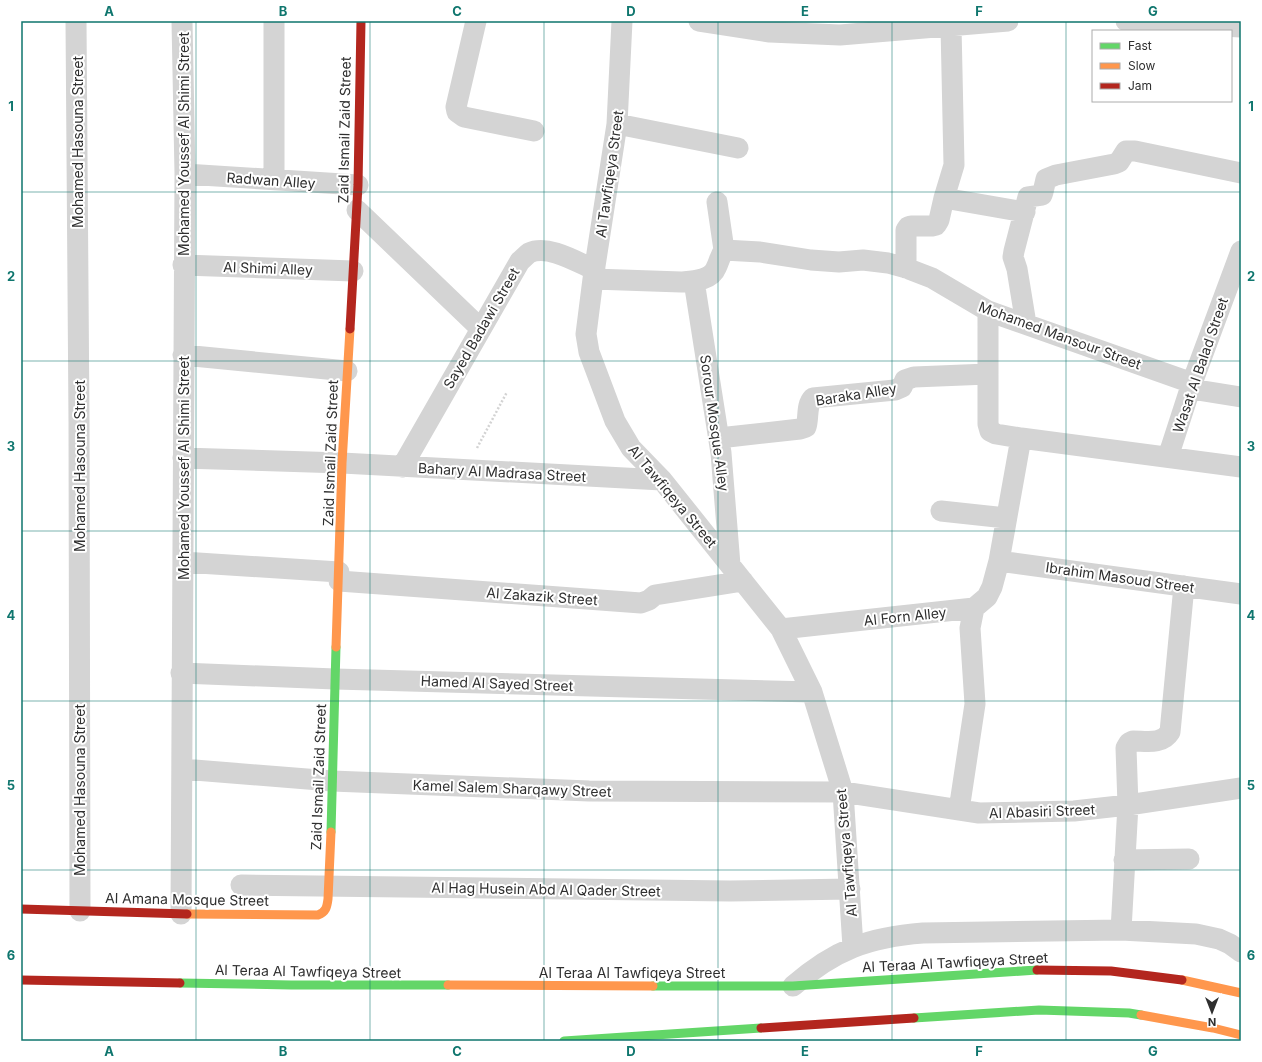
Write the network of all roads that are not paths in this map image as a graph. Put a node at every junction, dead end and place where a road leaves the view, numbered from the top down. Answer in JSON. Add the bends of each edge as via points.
{"nodes":[{"id":1,"x":76,"y":21,"type":"edge"},
{"id":2,"x":182,"y":21,"type":"edge"},
{"id":3,"x":274,"y":21,"type":"edge"},
{"id":4,"x":361,"y":21,"type":"edge"},
{"id":5,"x":476,"y":21,"type":"edge"},
{"id":6,"x":622,"y":21,"type":"edge"},
{"id":7,"x":699,"y":21,"type":"edge"},
{"id":8,"x":1008,"y":21,"type":"edge"},
{"id":9,"x":1126,"y":21,"type":"edge"},
{"id":10,"x":1134,"y":21,"type":"edge"},
{"id":11,"x":1232,"y":25,"type":"edge"},
{"id":12,"x":951,"y":26,"type":"junction"},
{"id":13,"x":777,"y":27,"type":"edge"},
{"id":14,"x":842,"y":28,"type":"edge"},
{"id":15,"x":617,"y":124,"type":"junction"},
{"id":16,"x":534,"y":131,"type":"dead end"},
{"id":17,"x":738,"y":148,"type":"dead end"},
{"id":18,"x":1241,"y":173,"type":"edge"},
{"id":19,"x":184,"y":174,"type":"junction"},
{"id":20,"x":274,"y":180,"type":"junction"},
{"id":21,"x":358,"y":185,"type":"junction"},
{"id":22,"x":944,"y":198,"type":"junction"},
{"id":23,"x":717,"y":202,"type":"dead end"},
{"id":24,"x":356,"y":210,"type":"junction"},
{"id":25,"x":1025,"y":212,"type":"junction"},
{"id":26,"x":724,"y":250,"type":"junction"},
{"id":27,"x":1240,"y":255,"type":"edge"},
{"id":28,"x":183,"y":265,"type":"junction"},
{"id":29,"x":906,"y":268,"type":"junction"},
{"id":30,"x":353,"y":271,"type":"junction"},
{"id":31,"x":594,"y":275,"type":"junction"},
{"id":32,"x":694,"y":281,"type":"junction"},
{"id":33,"x":988,"y":311,"type":"junction"},
{"id":34,"x":1026,"y":324,"type":"junction"},
{"id":35,"x":481,"y":329,"type":"junction"},
{"id":36,"x":183,"y":356,"type":"junction"},
{"id":37,"x":347,"y":371,"type":"junction"},
{"id":38,"x":988,"y":374,"type":"junction"},
{"id":39,"x":1192,"y":386,"type":"junction"},
{"id":40,"x":1241,"y":398,"type":"edge"},
{"id":41,"x":719,"y":438,"type":"junction"},
{"id":42,"x":1021,"y":438,"type":"junction"},
{"id":43,"x":1168,"y":457,"type":"junction"},
{"id":44,"x":183,"y":458,"type":"junction"},
{"id":45,"x":342,"y":463,"type":"junction"},
{"id":46,"x":402,"y":467,"type":"junction"},
{"id":47,"x":1241,"y":467,"type":"edge"},
{"id":48,"x":662,"y":480,"type":"junction"},
{"id":49,"x":941,"y":512,"type":"dead end"},
{"id":50,"x":1006,"y":518,"type":"junction"},
{"id":51,"x":999,"y":561,"type":"junction"},
{"id":52,"x":183,"y":562,"type":"junction"},
{"id":53,"x":736,"y":573,"type":"junction"},
{"id":54,"x":339,"y":576,"type":"junction"},
{"id":55,"x":1184,"y":586,"type":"junction"},
{"id":56,"x":1241,"y":594,"type":"edge"},
{"id":57,"x":974,"y":608,"type":"junction"},
{"id":58,"x":781,"y":629,"type":"junction"},
{"id":59,"x":181,"y":673,"type":"junction"},
{"id":60,"x":335,"y":679,"type":"junction"},
{"id":61,"x":812,"y":692,"type":"junction"},
{"id":62,"x":182,"y":769,"type":"junction"},
{"id":63,"x":332,"y":781,"type":"junction"},
{"id":64,"x":1241,"y":788,"type":"edge"},
{"id":65,"x":843,"y":792,"type":"junction"},
{"id":66,"x":1128,"y":805,"type":"junction"},
{"id":67,"x":959,"y":810,"type":"junction"},
{"id":68,"x":1189,"y":859,"type":"dead end"},
{"id":69,"x":1124,"y":860,"type":"junction"},
{"id":70,"x":242,"y":885,"type":"dead end"},
{"id":71,"x":329,"y":886,"type":"junction"},
{"id":72,"x":850,"y":889,"type":"junction"},
{"id":73,"x":21,"y":909,"type":"edge"},
{"id":74,"x":80,"y":911,"type":"junction"},
{"id":75,"x":180,"y":914,"type":"junction"},
{"id":76,"x":1121,"y":930,"type":"junction"},
{"id":77,"x":853,"y":947,"type":"junction"},
{"id":78,"x":1241,"y":952,"type":"edge"},
{"id":79,"x":21,"y":980,"type":"edge"},
{"id":80,"x":793,"y":986,"type":"junction"},
{"id":81,"x":1241,"y":993,"type":"edge"},
{"id":82,"x":776,"y":1034,"type":"edge"},
{"id":83,"x":1241,"y":1036,"type":"edge"},
{"id":84,"x":676,"y":1037,"type":"edge"},
{"id":85,"x":564,"y":1041,"type":"edge"}],
"edges":[{"from":1,"to":74,"type":"street","name":"Mohamed Hasouna Street"},
{"from":2,"to":19,"type":"street","name":"Mohamed Youssef Al Shimi Street"},
{"from":3,"to":20,"type":"street"},
{"from":4,"to":21,"type":"main road","name":"Zaid Ismail Zaid Street"},
{"from":5,"to":16,"type":"street","via":[[456,107],[457,112],[464,117]]},
{"from":6,"to":15,"type":"street","name":"Al Tawfiqeya Street"},
{"from":7,"to":13,"type":"street"},
{"from":8,"to":12,"type":"street"},
{"from":9,"to":10,"type":"street"},
{"from":10,"to":11,"type":"street"},
{"from":12,"to":14,"type":"street"},
{"from":12,"to":22,"type":"street","via":[[954,166]]},
{"from":13,"to":14,"type":"street"},
{"from":15,"to":17,"type":"street"},
{"from":15,"to":31,"type":"street","name":"Al Tawfiqeya Street"},
{"from":18,"to":25,"type":"street","via":[[1135,150],[1126,151],[1119,162],[1114,164],[1046,179],[1042,194],[1028,197]]},
{"from":19,"to":20,"type":"street","name":"Radwan Alley"},
{"from":19,"to":28,"type":"street","name":"Mohamed Youssef Al Shimi Street"},
{"from":20,"to":21,"type":"street","name":"Radwan Alley"},
{"from":21,"to":24,"type":"main road","name":"Zaid Ismail Zaid Street"},
{"from":22,"to":25,"type":"street"},
{"from":22,"to":29,"type":"street","via":[[936,225],[911,226],[906,230]]},
{"from":23,"to":26,"type":"street"},
{"from":24,"to":30,"type":"main road","name":"Zaid Ismail Zaid Street"},
{"from":24,"to":35,"type":"street"},
{"from":25,"to":34,"type":"street","via":[[1013,257],[1018,269]]},
{"from":26,"to":29,"type":"street","name":"Mohamed Mansour Street","via":[[839,262],[863,260]]},
{"from":26,"to":32,"type":"street","via":[[710,276]]},
{"from":27,"to":39,"type":"street","name":"Wasat Al Balad Street"},
{"from":28,"to":30,"type":"street","name":"Al Shimi Alley"},
{"from":28,"to":36,"type":"street","name":"Mohamed Youssef Al Shimi Street"},
{"from":29,"to":33,"type":"street","name":"Mohamed Mansour Street","via":[[932,278]]},
{"from":30,"to":37,"type":"main road","name":"Zaid Ismail Zaid Street"},
{"from":31,"to":32,"type":"street"},
{"from":31,"to":35,"type":"street","name":"Sayed Badawi Street","via":[[554,252],[541,250],[529,253],[520,261]]},
{"from":31,"to":48,"type":"street","name":"Al Tawfiqeya Street","via":[[586,334],[589,352],[615,421],[631,448]]},
{"from":32,"to":41,"type":"street","name":"Sorour Mosque Alley"},
{"from":33,"to":34,"type":"street","name":"Mohamed Mansour Street"},
{"from":33,"to":38,"type":"street"},
{"from":34,"to":39,"type":"street","name":"Mohamed Mansour Street"},
{"from":35,"to":46,"type":"street","name":"Sayed Badawi Street"},
{"from":36,"to":37,"type":"street"},
{"from":36,"to":44,"type":"street","name":"Mohamed Youssef Al Shimi Street"},
{"from":37,"to":45,"type":"main road","name":"Zaid Ismail Zaid Street"},
{"from":38,"to":41,"type":"street","name":"Baraka Alley","via":[[914,377],[905,380],[902,387],[895,390],[813,398],[809,402],[806,427]]},
{"from":38,"to":42,"type":"street","via":[[990,431]]},
{"from":39,"to":40,"type":"street","name":"Mohamed Mansour Street"},
{"from":39,"to":43,"type":"street","name":"Wasat Al Balad Street"},
{"from":41,"to":53,"type":"street","name":"Sorour Mosque Alley"},
{"from":42,"to":43,"type":"street"},
{"from":42,"to":50,"type":"street"},
{"from":43,"to":47,"type":"street"},
{"from":44,"to":45,"type":"street","name":"Bahary Al Madrasa Street"},
{"from":44,"to":52,"type":"street","name":"Mohamed Youssef Al Shimi Street"},
{"from":45,"to":46,"type":"street","name":"Bahary Al Madrasa Street"},
{"from":45,"to":54,"type":"main road","name":"Zaid Ismail Zaid Street"},
{"from":46,"to":48,"type":"street","name":"Bahary Al Madrasa Street"},
{"from":48,"to":53,"type":"street","name":"Al Tawfiqeya Street"},
{"from":49,"to":50,"type":"street"},
{"from":50,"to":51,"type":"street"},
{"from":51,"to":55,"type":"street","name":"Ibrahim Masoud Street"},
{"from":51,"to":57,"type":"street","via":[[992,587],[987,596]]},
{"from":52,"to":54,"type":"street","name":"Al Zakazik Street"},
{"from":52,"to":59,"type":"street","name":"Mohamed Youssef Al Shimi Street"},
{"from":53,"to":54,"type":"street","name":"Al Zakazik Street","via":[[655,595],[641,603]]},
{"from":53,"to":58,"type":"street","name":"Al Tawfiqeya Street"},
{"from":54,"to":60,"type":"main road","name":"Zaid Ismail Zaid Street"},
{"from":55,"to":56,"type":"street","name":"Ibrahim Masoud Street"},
{"from":55,"to":66,"type":"street","via":[[1170,732],[1161,741],[1128,743]]},
{"from":57,"to":58,"type":"street","name":"Al Forn Alley"},
{"from":57,"to":67,"type":"street","via":[[970,628],[975,704]]},
{"from":58,"to":61,"type":"street","name":"Al Tawfiqeya Street"},
{"from":59,"to":60,"type":"street","name":"Hamed Al Sayed Street"},
{"from":59,"to":62,"type":"street","name":"Mohamed Youssef Al Shimi Street"},
{"from":60,"to":61,"type":"street","name":"Hamed Al Sayed Street"},
{"from":60,"to":63,"type":"main road","name":"Zaid Ismail Zaid Street"},
{"from":61,"to":65,"type":"street","name":"Al Tawfiqeya Street"},
{"from":62,"to":63,"type":"street","name":"Kamel Salem Sharqawy Street"},
{"from":62,"to":75,"type":"street","name":"Mohamed Youssef Al Shimi Street"},
{"from":63,"to":65,"type":"street","name":"Kamel Salem Sharqawy Street","via":[[589,791]]},
{"from":63,"to":71,"type":"main road","name":"Zaid Ismail Zaid Street"},
{"from":64,"to":66,"type":"street","name":"Al Abasiri Street"},
{"from":65,"to":67,"type":"street","name":"Al Abasiri Street"},
{"from":65,"to":72,"type":"street","name":"Al Tawfiqeya Street"},
{"from":66,"to":67,"type":"street","name":"Al Abasiri Street","via":[[1074,811],[978,813]]},
{"from":66,"to":69,"type":"street"},
{"from":68,"to":69,"type":"street"},
{"from":69,"to":76,"type":"street"},
{"from":70,"to":71,"type":"street","name":"Al Hag Husein Abd Al Qader Street"},
{"from":71,"to":72,"type":"street","name":"Al Hag Husein Abd Al Qader Street","via":[[730,891]]},
{"from":71,"to":75,"type":"main road","name":"Al Amana Mosque Street","via":[[326,911],[322,914]]},
{"from":72,"to":77,"type":"street","name":"Al Tawfiqeya Street"},
{"from":73,"to":74,"type":"main road","name":"Al Amana Mosque Street"},
{"from":74,"to":75,"type":"main road","name":"Al Amana Mosque Street"},
{"from":76,"to":77,"type":"street","via":[[923,933],[876,939]]},
{"from":76,"to":78,"type":"street","via":[[1208,936],[1230,944]]},
{"from":77,"to":80,"type":"street","via":[[811,970]]},
{"from":79,"to":80,"type":"main road","name":"Al Teraa Al Tawfiqeya Street","via":[[291,985]]},
{"from":80,"to":81,"type":"main road","name":"Al Teraa Al Tawfiqeya Street","via":[[1044,970],[1110,971],[1173,978]]},
{"from":82,"to":83,"type":"main road","via":[[1039,1010],[1129,1014],[1213,1028]]},
{"from":82,"to":84,"type":"main road"},
{"from":84,"to":85,"type":"main road"}]}
